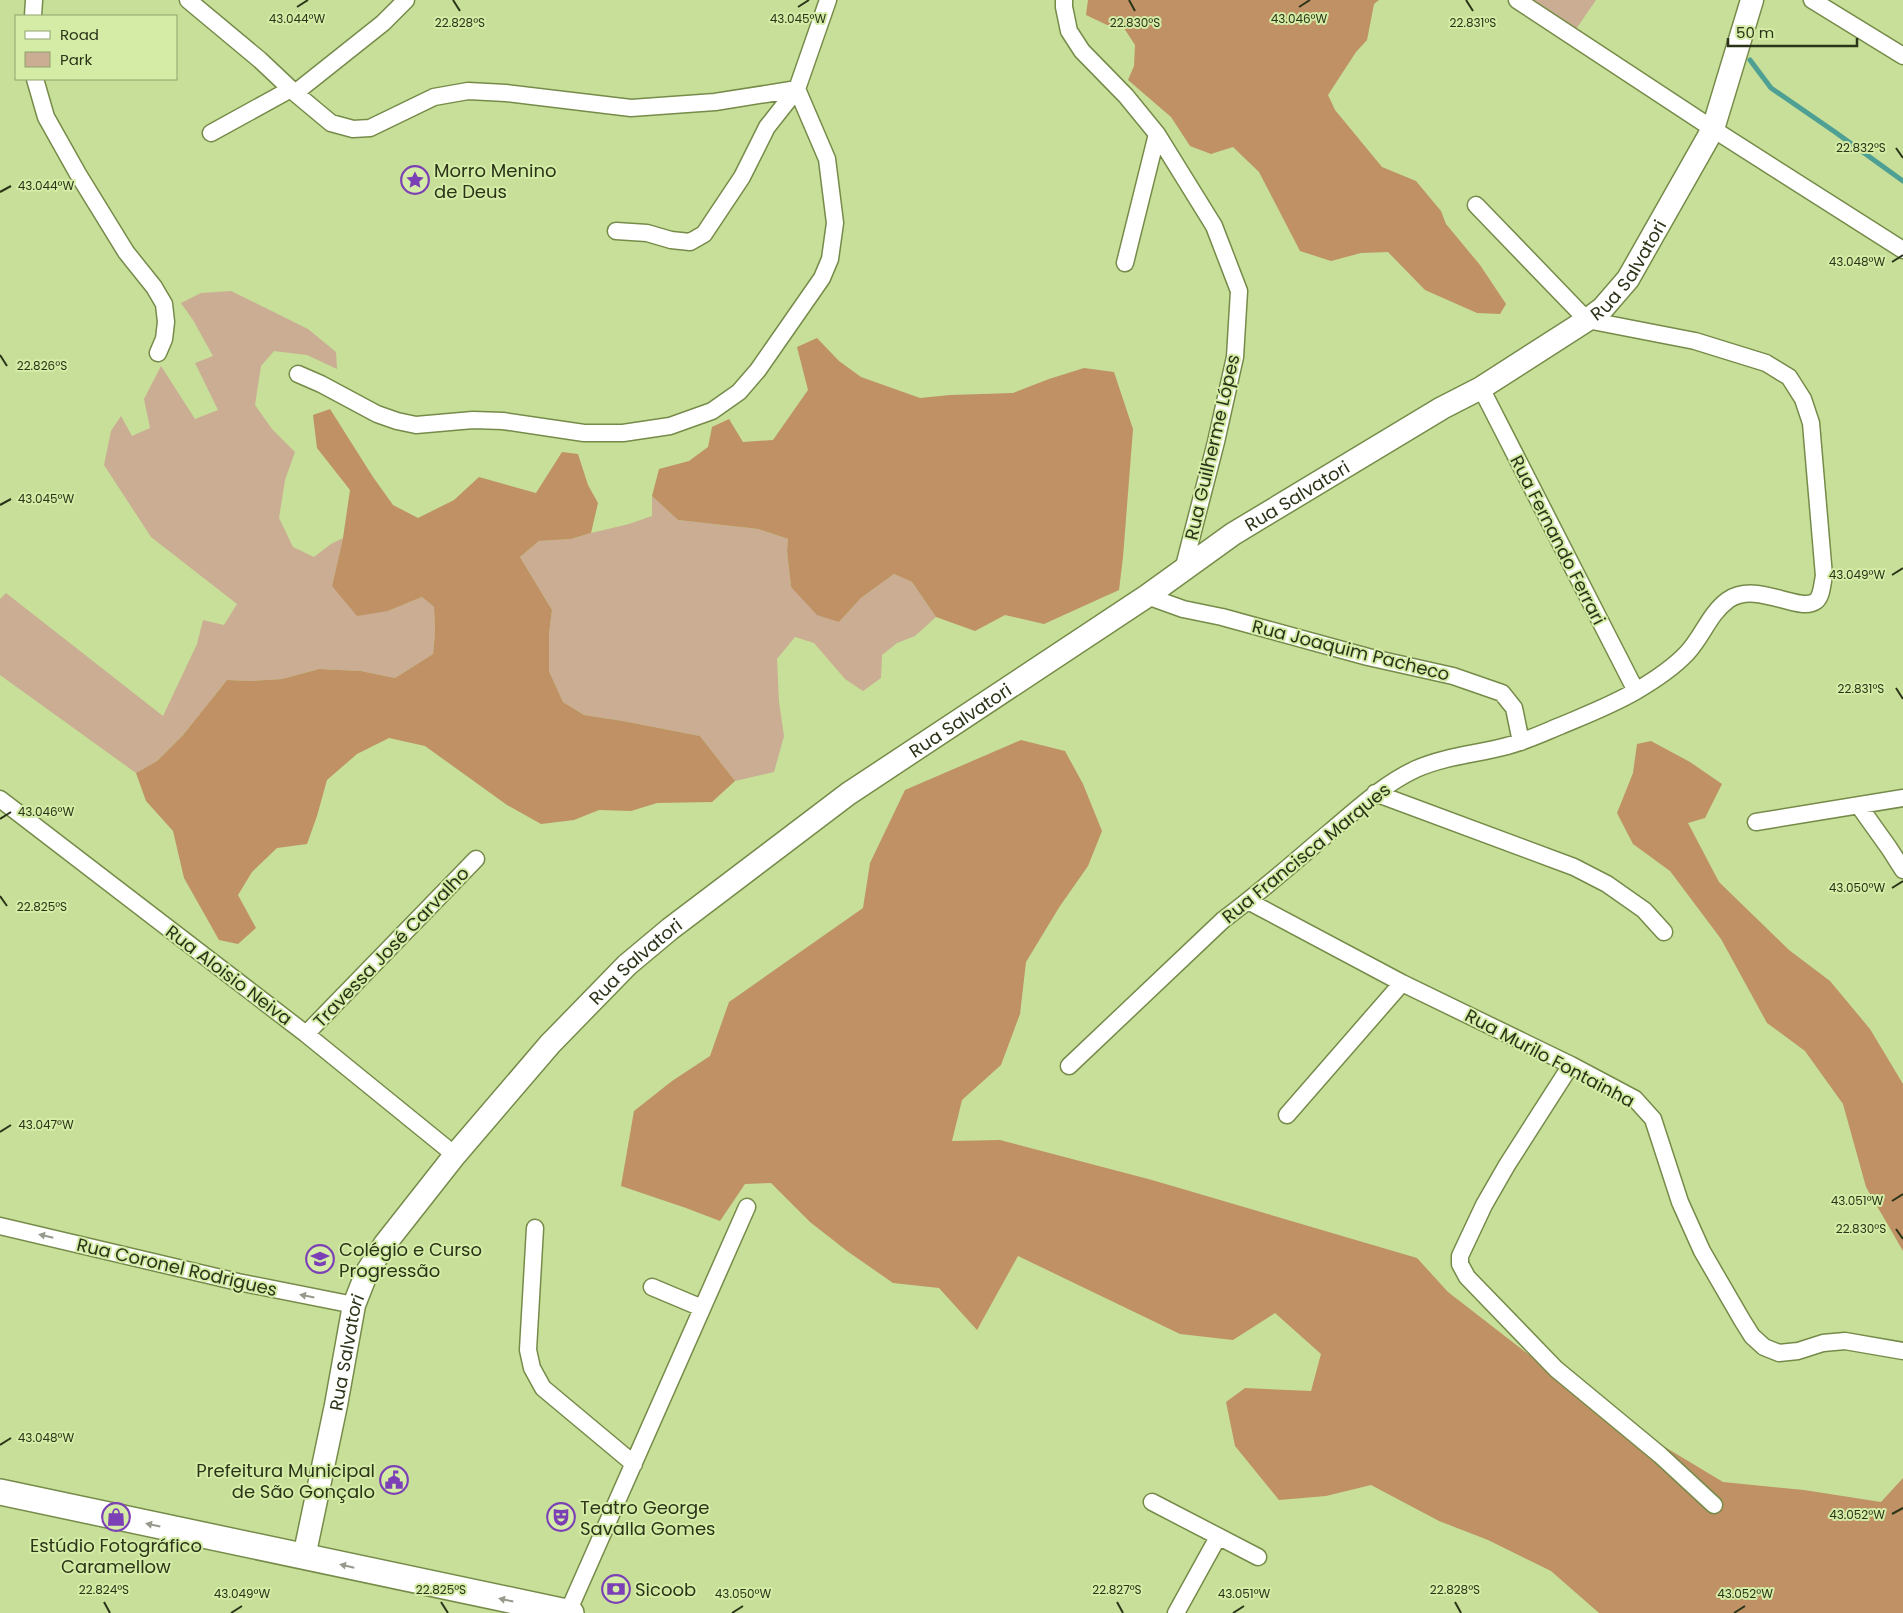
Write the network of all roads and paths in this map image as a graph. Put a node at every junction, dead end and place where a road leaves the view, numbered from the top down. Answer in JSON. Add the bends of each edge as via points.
{"nodes":[{"id":1,"x":34,"y":0,"type":"edge"},
{"id":2,"x":188,"y":0,"type":"edge"},
{"id":3,"x":406,"y":0,"type":"edge"},
{"id":4,"x":828,"y":0,"type":"edge"},
{"id":5,"x":1064,"y":0,"type":"edge"},
{"id":6,"x":1517,"y":0,"type":"edge"},
{"id":7,"x":1752,"y":0,"type":"edge"},
{"id":8,"x":1812,"y":0,"type":"edge"},
{"id":9,"x":33,"y":15,"type":"edge"},
{"id":10,"x":1903,"y":56,"type":"edge"},
{"id":11,"x":35,"y":80,"type":"edge"},
{"id":12,"x":797,"y":89,"type":"junction"},
{"id":13,"x":293,"y":91,"type":"junction"},
{"id":14,"x":1712,"y":129,"type":"junction"},
{"id":15,"x":211,"y":133,"type":"dead end"},
{"id":16,"x":1157,"y":134,"type":"junction"},
{"id":17,"x":1476,"y":204,"type":"dead end"},
{"id":18,"x":616,"y":231,"type":"dead end"},
{"id":19,"x":1903,"y":250,"type":"edge"},
{"id":20,"x":1125,"y":263,"type":"dead end"},
{"id":21,"x":1587,"y":320,"type":"junction"},
{"id":22,"x":158,"y":353,"type":"dead end"},
{"id":23,"x":298,"y":374,"type":"dead end"},
{"id":24,"x":1481,"y":388,"type":"junction"},
{"id":25,"x":1183,"y":570,"type":"junction"},
{"id":26,"x":1147,"y":596,"type":"junction"},
{"id":27,"x":1636,"y":691,"type":"junction"},
{"id":28,"x":1521,"y":742,"type":"junction"},
{"id":29,"x":1375,"y":793,"type":"junction"},
{"id":30,"x":1903,"y":798,"type":"edge"},
{"id":31,"x":0,"y":799,"type":"edge"},
{"id":32,"x":1859,"y":806,"type":"junction"},
{"id":33,"x":1756,"y":822,"type":"dead end"},
{"id":34,"x":476,"y":860,"type":"dead end"},
{"id":35,"x":1903,"y":870,"type":"edge"},
{"id":36,"x":1248,"y":901,"type":"junction"},
{"id":37,"x":1664,"y":932,"type":"dead end"},
{"id":38,"x":1402,"y":982,"type":"junction"},
{"id":39,"x":306,"y":1034,"type":"junction"},
{"id":40,"x":1571,"y":1065,"type":"junction"},
{"id":41,"x":1069,"y":1066,"type":"dead end"},
{"id":42,"x":1287,"y":1115,"type":"dead end"},
{"id":43,"x":456,"y":1155,"type":"junction"},
{"id":44,"x":747,"y":1207,"type":"dead end"},
{"id":45,"x":0,"y":1226,"type":"edge"},
{"id":46,"x":534,"y":1228,"type":"dead end"},
{"id":47,"x":652,"y":1287,"type":"dead end"},
{"id":48,"x":354,"y":1305,"type":"junction"},
{"id":49,"x":702,"y":1308,"type":"junction"},
{"id":50,"x":1903,"y":1351,"type":"edge"},
{"id":51,"x":634,"y":1464,"type":"junction"},
{"id":52,"x":0,"y":1492,"type":"edge"},
{"id":53,"x":1152,"y":1502,"type":"dead end"},
{"id":54,"x":1714,"y":1505,"type":"dead end"},
{"id":55,"x":1218,"y":1537,"type":"junction"},
{"id":56,"x":304,"y":1557,"type":"junction"},
{"id":57,"x":1258,"y":1558,"type":"dead end"},
{"id":58,"x":569,"y":1613,"type":"edge"},
{"id":59,"x":1176,"y":1613,"type":"edge"}],
"edges":[{"from":1,"to":9,"type":"street"},
{"from":2,"to":13,"type":"street"},
{"from":3,"to":13,"type":"street","via":[[383,23]]},
{"from":4,"to":12,"type":"street"},
{"from":5,"to":16,"type":"street","name":"Rua Guilherme Lópes","via":[[1069,30],[1082,51]]},
{"from":6,"to":14,"type":"street"},
{"from":7,"to":14,"type":"main road","name":"Rua Salvatori"},
{"from":8,"to":10,"type":"street"},
{"from":11,"to":22,"type":"street","via":[[46,117],[78,174],[126,252],[164,304],[164,339]]},
{"from":12,"to":13,"type":"street","via":[[715,102],[631,108],[468,91],[434,97],[370,128],[331,123]]},
{"from":12,"to":18,"type":"street","via":[[767,127],[742,177],[704,234],[690,242],[647,233]]},
{"from":12,"to":23,"type":"street","via":[[827,159],[835,223],[830,259],[822,278],[758,370],[739,392],[712,411],[670,426],[623,433],[584,433],[503,421],[416,425],[377,414]]},
{"from":13,"to":15,"type":"street"},
{"from":14,"to":19,"type":"street"},
{"from":14,"to":21,"type":"main road","name":"Rua Salvatori","via":[[1628,279],[1603,308]]},
{"from":16,"to":20,"type":"street"},
{"from":16,"to":25,"type":"street","name":"Rua Guilherme Lópes","via":[[1214,226],[1238,291],[1235,357]]},
{"from":17,"to":21,"type":"street"},
{"from":21,"to":24,"type":"main road","name":"Rua Salvatori"},
{"from":21,"to":27,"type":"street","name":"Rua Francisca Marques","via":[[1695,341],[1766,363],[1789,378],[1804,399],[1811,423],[1824,576],[1820,596],[1809,604],[1746,593],[1730,599],[1712,614],[1687,652]]},
{"from":24,"to":25,"type":"main road","name":"Rua Salvatori","via":[[1442,408],[1233,534]]},
{"from":24,"to":27,"type":"street","name":"Rua Fernando Ferrari"},
{"from":25,"to":26,"type":"main road","name":"Rua Salvatori"},
{"from":26,"to":28,"type":"street","name":"Rua Joaquim Pacheco","via":[[1183,609],[1452,676],[1502,692],[1514,708]]},
{"from":26,"to":43,"type":"main road","name":"Rua Salvatori","via":[[848,794],[670,929],[627,965],[550,1044]]},
{"from":27,"to":28,"type":"street","name":"Rua Francisca Marques"},
{"from":28,"to":29,"type":"street","name":"Rua Francisca Marques","via":[[1417,769]]},
{"from":29,"to":36,"type":"street","name":"Rua Francisca Marques"},
{"from":29,"to":37,"type":"street","via":[[1574,867],[1607,884],[1644,910]]},
{"from":30,"to":32,"type":"street"},
{"from":31,"to":39,"type":"street","name":"Rua Aloisio Neiva"},
{"from":32,"to":33,"type":"street"},
{"from":32,"to":35,"type":"street"},
{"from":34,"to":39,"type":"street","name":"Travessa José Carvalho"},
{"from":36,"to":38,"type":"street","name":"Rua Murilo Fontainha"},
{"from":36,"to":41,"type":"street","name":"Rua Francisca Marques","via":[[1223,920]]},
{"from":38,"to":40,"type":"street","name":"Rua Murilo Fontainha"},
{"from":38,"to":42,"type":"street"},
{"from":39,"to":43,"type":"street","name":"Rua Aloisio Neiva"},
{"from":40,"to":50,"type":"street","name":"Rua Murilo Fontainha","via":[[1634,1099],[1653,1119],[1680,1202],[1702,1251],[1752,1336],[1764,1347],[1779,1352],[1845,1341]]},
{"from":40,"to":54,"type":"street","via":[[1484,1205],[1460,1256],[1460,1264],[1467,1277],[1556,1369],[1660,1455]]},
{"from":43,"to":48,"type":"main road","name":"Rua Salvatori","via":[[385,1244],[367,1272]]},
{"from":44,"to":49,"type":"street"},
{"from":48,"to":45,"type":"street","name":"Rua Coronel Rodrigues","one_way":true,"via":[[238,1282]]},
{"from":46,"to":51,"type":"street","via":[[528,1350],[532,1368],[543,1388]]},
{"from":47,"to":49,"type":"street"},
{"from":48,"to":56,"type":"main road","name":"Rua Salvatori"},
{"from":49,"to":51,"type":"street"},
{"from":51,"to":58,"type":"street"},
{"from":56,"to":52,"type":"main road","one_way":true},
{"from":53,"to":55,"type":"street"},
{"from":55,"to":57,"type":"street"},
{"from":55,"to":59,"type":"street"},
{"from":58,"to":56,"type":"main road","one_way":true}]}
